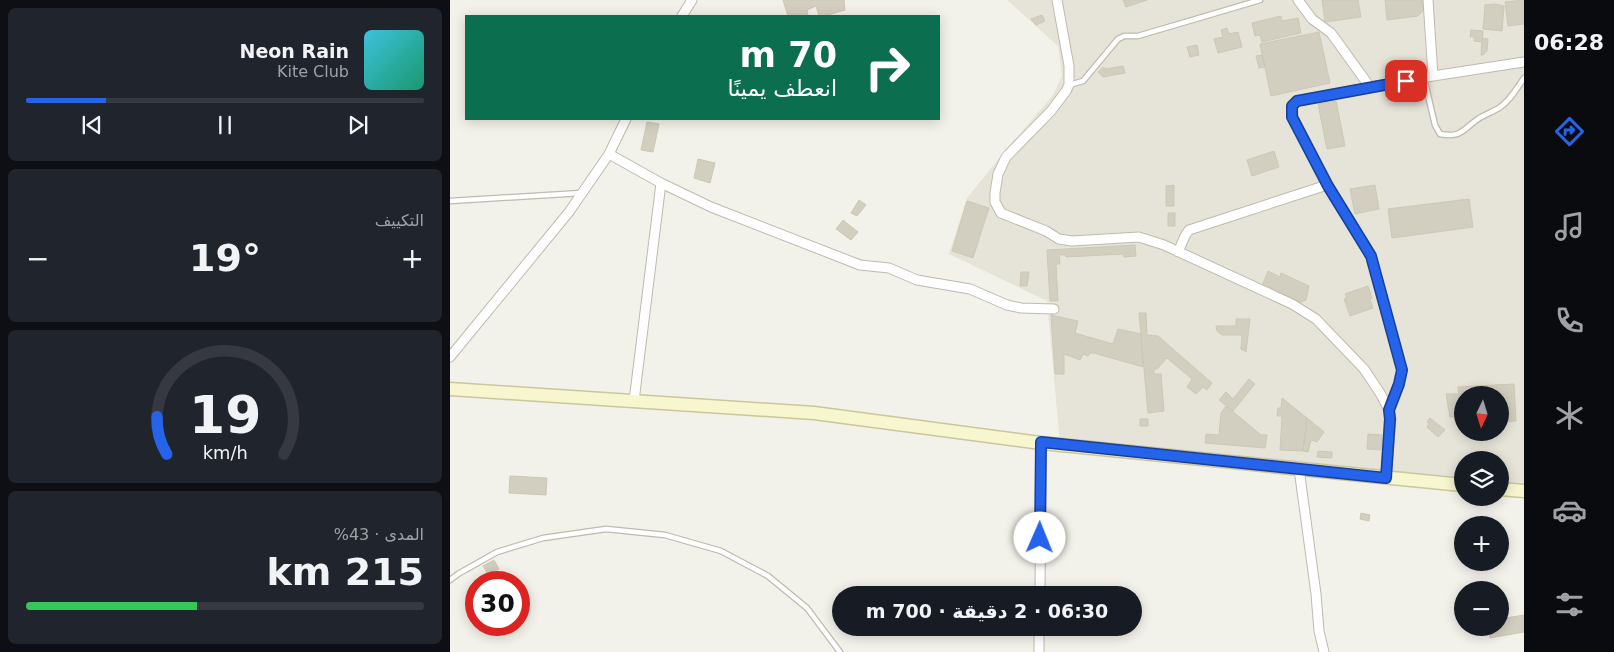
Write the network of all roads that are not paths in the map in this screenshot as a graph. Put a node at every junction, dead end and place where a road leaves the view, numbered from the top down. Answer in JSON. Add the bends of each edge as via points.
{"nodes":[{"id":1,"x":692,"y":0,"type":"edge"},
{"id":2,"x":1057,"y":0,"type":"edge"},
{"id":3,"x":1260,"y":0,"type":"edge"},
{"id":4,"x":1298,"y":0,"type":"edge"},
{"id":5,"x":1428,"y":0,"type":"edge"},
{"id":6,"x":683,"y":15,"type":"edge"},
{"id":7,"x":1524,"y":62,"type":"edge"},
{"id":8,"x":1429,"y":77,"type":"junction"},
{"id":9,"x":1524,"y":78,"type":"edge"},
{"id":10,"x":1069,"y":85,"type":"junction"},
{"id":11,"x":1370,"y":87,"type":"junction"},
{"id":12,"x":626,"y":120,"type":"edge"},
{"id":13,"x":609,"y":154,"type":"junction"},
{"id":14,"x":662,"y":183,"type":"junction"},
{"id":15,"x":1328,"y":186,"type":"junction"},
{"id":16,"x":582,"y":193,"type":"junction"},
{"id":17,"x":450,"y":202,"type":"edge"},
{"id":18,"x":1178,"y":252,"type":"junction"},
{"id":19,"x":1054,"y":309,"type":"dead end"},
{"id":20,"x":450,"y":357,"type":"edge"},
{"id":21,"x":450,"y":390,"type":"edge"},
{"id":22,"x":634,"y":401,"type":"junction"},
{"id":23,"x":1389,"y":410,"type":"junction"},
{"id":24,"x":1041,"y":442,"type":"junction"},
{"id":25,"x":1299,"y":468,"type":"junction"},
{"id":26,"x":1386,"y":478,"type":"junction"},
{"id":27,"x":1454,"y":484,"type":"edge"},
{"id":28,"x":1509,"y":490,"type":"edge"},
{"id":29,"x":1524,"y":491,"type":"edge"},
{"id":30,"x":450,"y":580,"type":"edge"},
{"id":31,"x":1040,"y":586,"type":"edge"},
{"id":32,"x":1039,"y":636,"type":"edge"},
{"id":33,"x":840,"y":652,"type":"edge"},
{"id":34,"x":1039,"y":652,"type":"edge"},
{"id":35,"x":1324,"y":652,"type":"edge"}],
"edges":[{"from":1,"to":6,"type":"street"},
{"from":2,"to":10,"type":"street","via":[[1069,66]]},
{"from":3,"to":10,"type":"lane","via":[[1138,36],[1118,38],[1083,81]]},
{"from":4,"to":11,"type":"street","via":[[1312,19],[1331,32]]},
{"from":5,"to":8,"type":"street"},
{"from":7,"to":8,"type":"street"},
{"from":8,"to":9,"type":"lane","via":[[1436,125],[1440,134],[1452,136],[1499,108]]},
{"from":8,"to":11,"type":"street"},
{"from":10,"to":18,"type":"street","via":[[1051,111],[1006,158],[998,174],[994,202],[1001,213],[1058,239],[1139,237]]},
{"from":11,"to":15,"type":"street","via":[[1297,101],[1292,106],[1292,117]]},
{"from":12,"to":13,"type":"street"},
{"from":13,"to":14,"type":"street"},
{"from":13,"to":16,"type":"street"},
{"from":14,"to":19,"type":"street","via":[[711,207],[860,265],[889,268],[917,280],[970,289],[1007,305]]},
{"from":14,"to":22,"type":"street"},
{"from":15,"to":18,"type":"street","via":[[1189,230]]},
{"from":15,"to":23,"type":"street","via":[[1371,256],[1402,370]]},
{"from":16,"to":17,"type":"lane"},
{"from":16,"to":20,"type":"street","via":[[570,212]]},
{"from":18,"to":23,"type":"street","via":[[1292,304],[1316,319],[1364,369]]},
{"from":21,"to":22,"type":"main road"},
{"from":22,"to":24,"type":"main road","via":[[814,413]]},
{"from":23,"to":26,"type":"street"},
{"from":24,"to":25,"type":"main road"},
{"from":24,"to":31,"type":"street"},
{"from":25,"to":26,"type":"main road"},
{"from":25,"to":35,"type":"street"},
{"from":26,"to":27,"type":"main road"},
{"from":28,"to":29,"type":"main road"},
{"from":30,"to":33,"type":"lane","via":[[497,552],[544,538],[606,529],[665,535],[721,550],[768,576],[807,608]]},
{"from":32,"to":34,"type":"street"}]}
